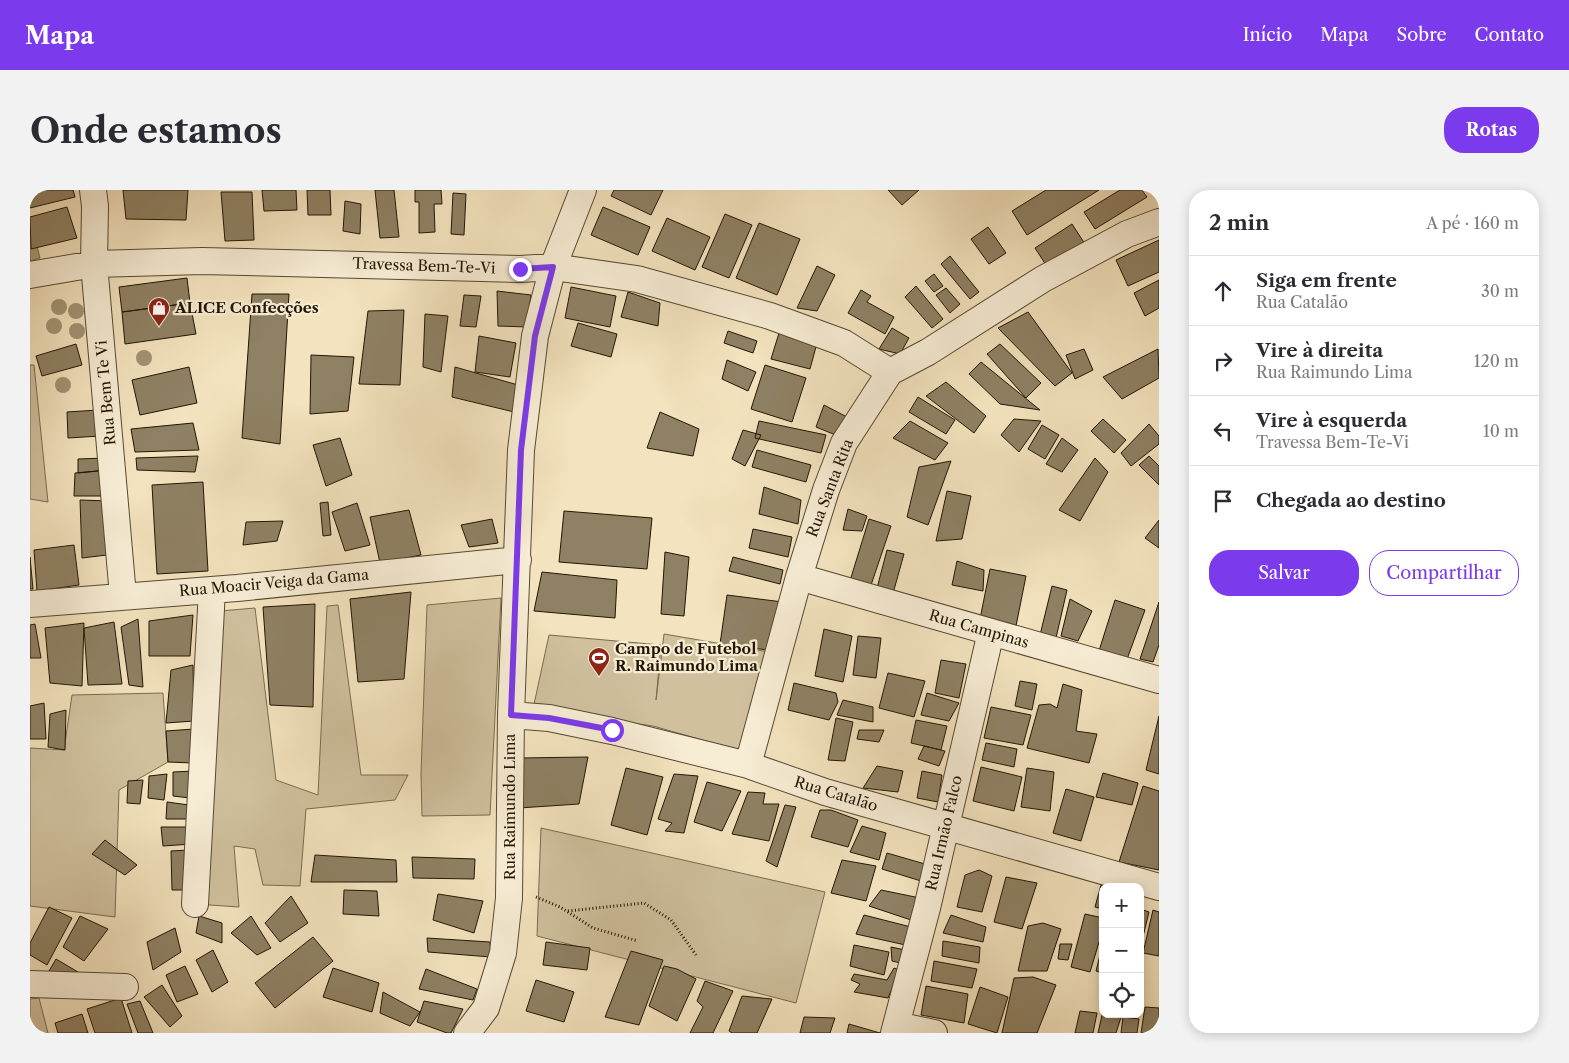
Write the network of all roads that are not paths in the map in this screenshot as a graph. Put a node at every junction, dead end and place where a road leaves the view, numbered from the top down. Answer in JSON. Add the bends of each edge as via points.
{"nodes":[{"id":1,"x":93,"y":190,"type":"edge"},
{"id":2,"x":582,"y":190,"type":"edge"},
{"id":3,"x":1159,"y":222,"type":"edge"},
{"id":4,"x":94,"y":264,"type":"junction"},
{"id":5,"x":553,"y":267,"type":"junction"},
{"id":6,"x":30,"y":275,"type":"edge"},
{"id":7,"x":890,"y":372,"type":"junction"},
{"id":8,"x":518,"y":560,"type":"junction"},
{"id":9,"x":799,"y":577,"type":"junction"},
{"id":10,"x":212,"y":590,"type":"junction"},
{"id":11,"x":123,"y":596,"type":"junction"},
{"id":12,"x":30,"y":604,"type":"edge"},
{"id":13,"x":991,"y":632,"type":"junction"},
{"id":14,"x":1159,"y":680,"type":"edge"},
{"id":15,"x":511,"y":715,"type":"junction"},
{"id":16,"x":748,"y":765,"type":"junction"},
{"id":17,"x":946,"y":826,"type":"junction"},
{"id":18,"x":1159,"y":886,"type":"edge"},
{"id":19,"x":195,"y":904,"type":"dead end"},
{"id":20,"x":30,"y":984,"type":"edge"},
{"id":21,"x":125,"y":987,"type":"dead end"},
{"id":22,"x":895,"y":1029,"type":"edge"},
{"id":23,"x":466,"y":1033,"type":"edge"},
{"id":24,"x":934,"y":1033,"type":"edge"}],
"edges":[{"from":1,"to":4,"type":"street","name":"Rua Bem Te Vi"},
{"from":2,"to":5,"type":"street","name":"Rua Raimundo Lima"},
{"from":3,"to":7,"type":"street","name":"Rua Santa Rita","via":[[1127,234],[1043,279],[928,352]]},
{"from":4,"to":5,"type":"street","name":"Travessa Bem-Te-Vi","via":[[202,261],[520,269]]},
{"from":4,"to":6,"type":"street","name":"Travessa Bem-Te-Vi"},
{"from":4,"to":11,"type":"street","name":"Rua Bem Te Vi"},
{"from":5,"to":7,"type":"street","name":"Travessa Bem-Te-Vi","via":[[637,279],[770,316],[844,343]]},
{"from":5,"to":8,"type":"street","name":"Rua Raimundo Lima","via":[[535,336],[521,450]]},
{"from":7,"to":9,"type":"street","name":"Rua Santa Rita","via":[[844,443]]},
{"from":8,"to":10,"type":"street","name":"Rua Moacir Veiga da Gama"},
{"from":8,"to":15,"type":"street","name":"Rua Raimundo Lima"},
{"from":9,"to":13,"type":"street","name":"Rua Campinas"},
{"from":9,"to":16,"type":"street","name":"Rua Santa Rita"},
{"from":10,"to":11,"type":"street","name":"Rua Moacir Veiga da Gama"},
{"from":10,"to":19,"type":"street"},
{"from":11,"to":12,"type":"street","name":"Rua Moacir Veiga da Gama"},
{"from":13,"to":14,"type":"street","name":"Rua Campinas"},
{"from":13,"to":17,"type":"street","name":"Rua Irmão Falco"},
{"from":15,"to":16,"type":"street","name":"Rua Catalão","via":[[549,718],[612,730]]},
{"from":15,"to":23,"type":"street","name":"Rua Raimundo Lima","via":[[510,887],[503,953],[486,1008]]},
{"from":16,"to":17,"type":"street","name":"Rua Catalão","via":[[825,792]]},
{"from":17,"to":18,"type":"street","name":"Rua Catalão"},
{"from":17,"to":22,"type":"street","name":"Rua Irmão Falco"},
{"from":20,"to":21,"type":"street"},
{"from":22,"to":24,"type":"street"}]}
